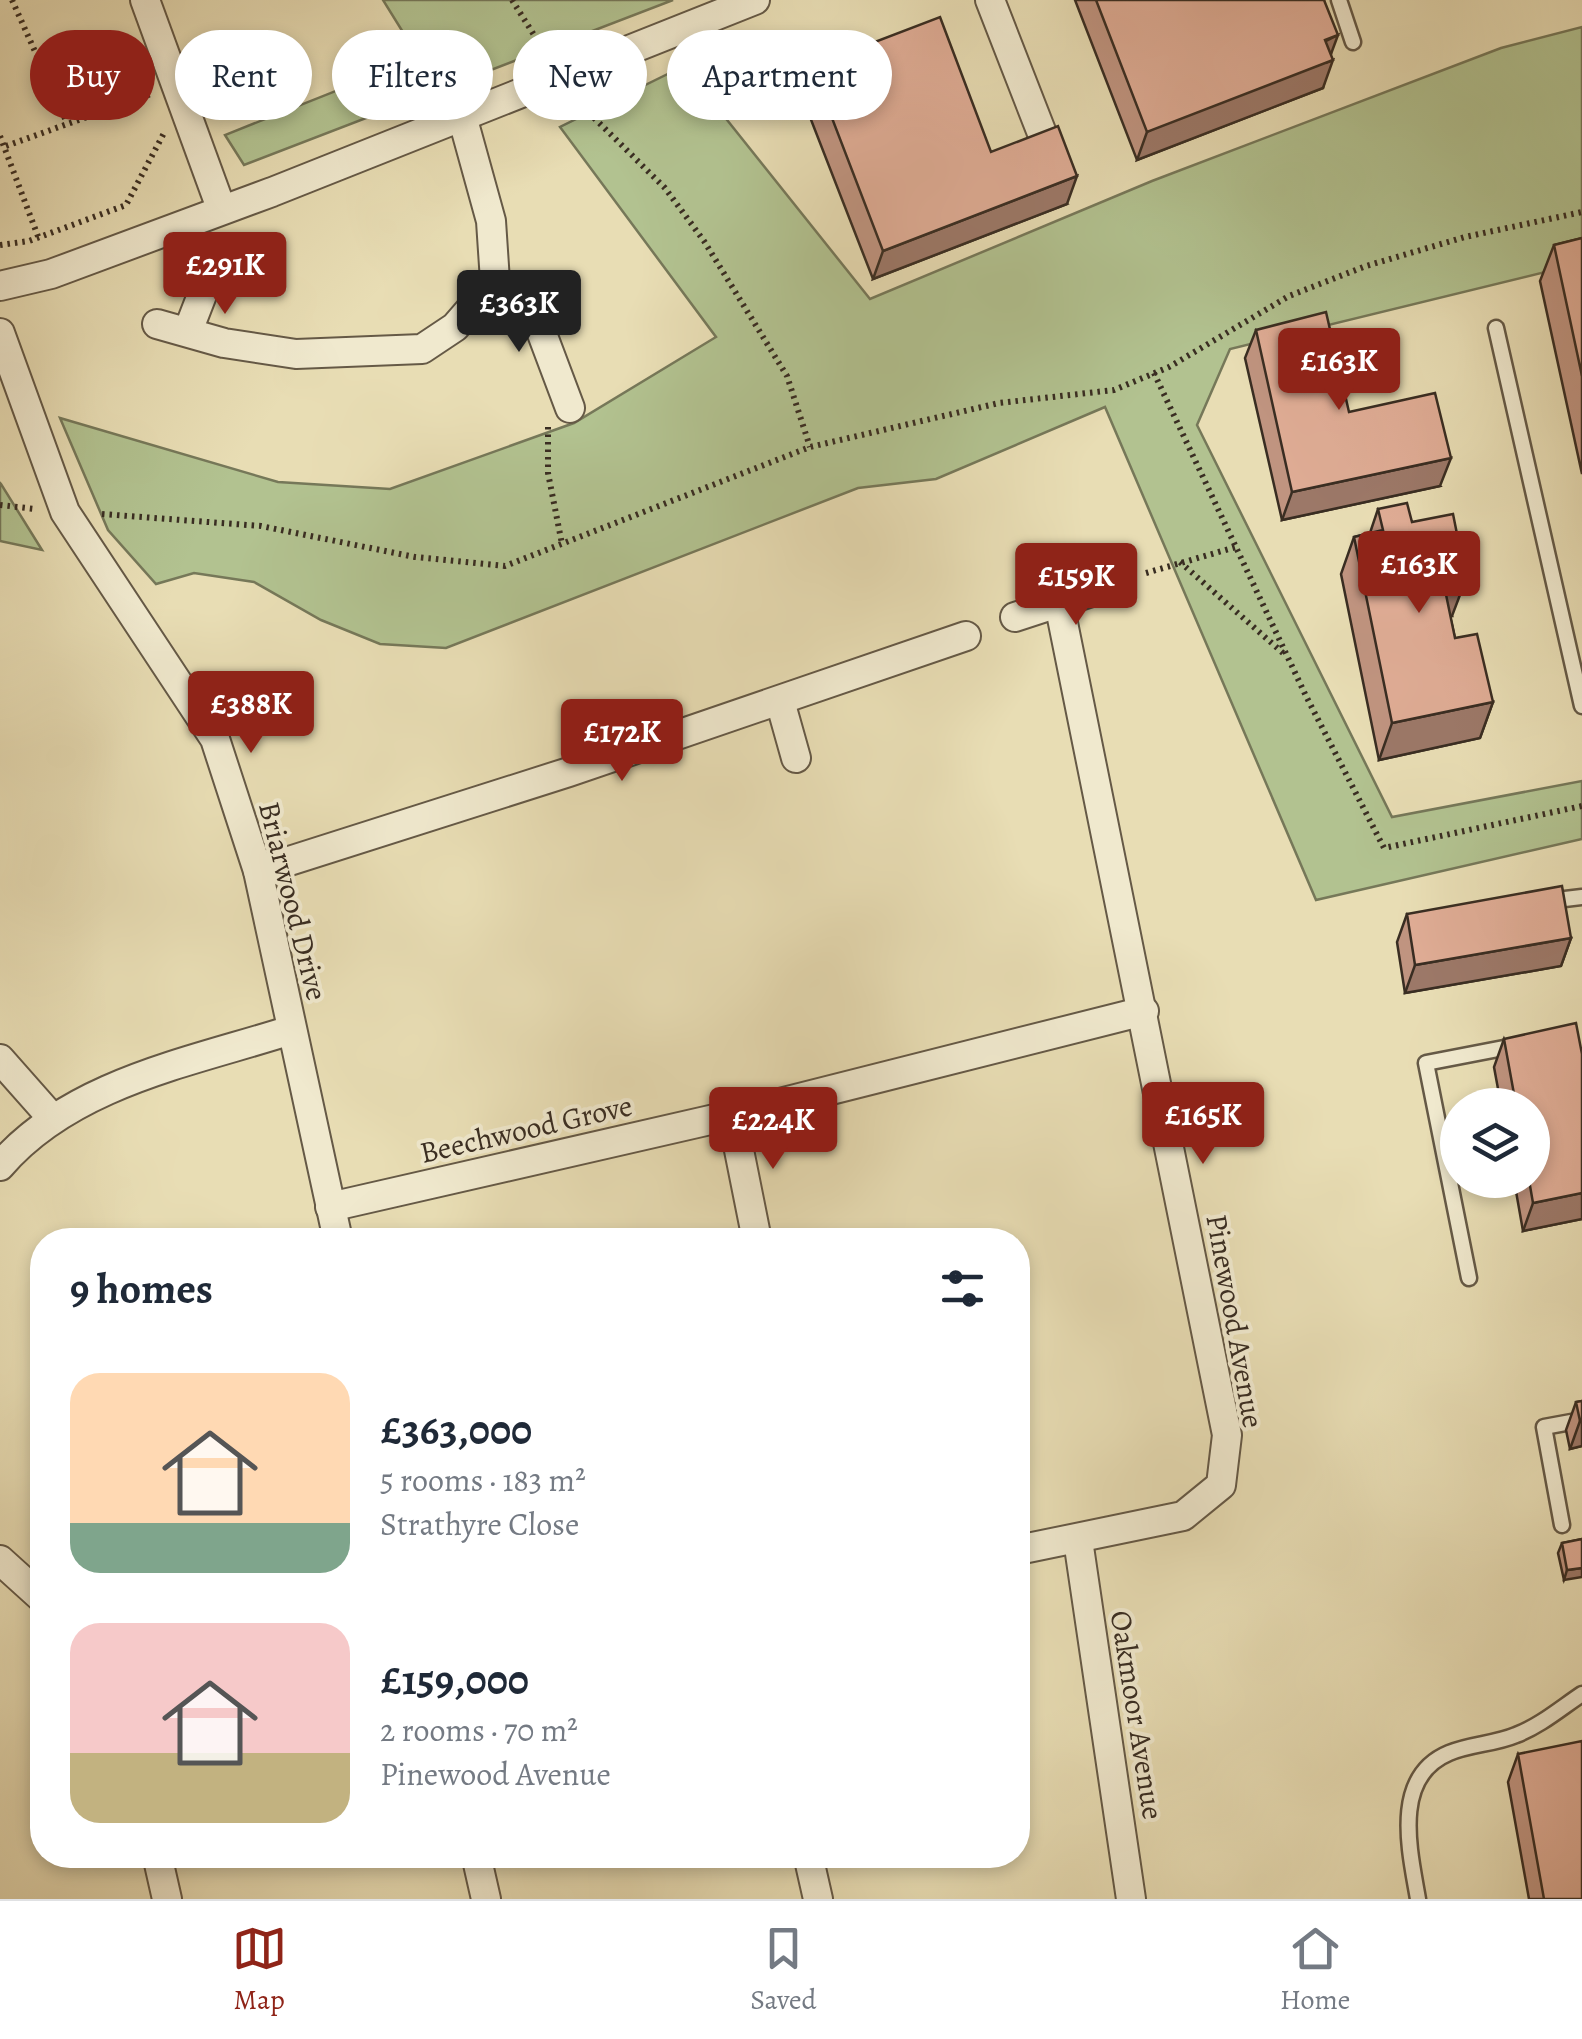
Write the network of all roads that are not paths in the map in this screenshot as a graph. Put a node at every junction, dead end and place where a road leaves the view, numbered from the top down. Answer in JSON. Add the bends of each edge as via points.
{"nodes":[{"id":1,"x":145,"y":0,"type":"edge"},
{"id":2,"x":755,"y":0,"type":"edge"},
{"id":3,"x":990,"y":0,"type":"edge"},
{"id":4,"x":1339,"y":0,"type":"edge"},
{"id":5,"x":1354,"y":42,"type":"dead end"},
{"id":6,"x":493,"y":103,"type":"edge"},
{"id":7,"x":452,"y":120,"type":"edge"},
{"id":8,"x":463,"y":120,"type":"edge"},
{"id":9,"x":1045,"y":141,"type":"edge"},
{"id":10,"x":221,"y":208,"type":"junction"},
{"id":11,"x":207,"y":282,"type":"dead end"},
{"id":12,"x":495,"y":282,"type":"junction"},
{"id":13,"x":0,"y":286,"type":"edge"},
{"id":14,"x":157,"y":324,"type":"dead end"},
{"id":15,"x":1496,"y":328,"type":"dead end"},
{"id":16,"x":188,"y":331,"type":"junction"},
{"id":17,"x":0,"y":332,"type":"edge"},
{"id":18,"x":570,"y":408,"type":"dead end"},
{"id":19,"x":1119,"y":583,"type":"dead end"},
{"id":20,"x":1060,"y":603,"type":"junction"},
{"id":21,"x":1015,"y":617,"type":"dead end"},
{"id":22,"x":966,"y":636,"type":"dead end"},
{"id":23,"x":780,"y":701,"type":"junction"},
{"id":24,"x":1582,"y":706,"type":"edge"},
{"id":25,"x":796,"y":758,"type":"dead end"},
{"id":26,"x":258,"y":871,"type":"junction"},
{"id":27,"x":1582,"y":898,"type":"edge"},
{"id":28,"x":1533,"y":900,"type":"edge"},
{"id":29,"x":1144,"y":1011,"type":"junction"},
{"id":30,"x":291,"y":1030,"type":"junction"},
{"id":31,"x":1528,"y":1044,"type":"edge"},
{"id":32,"x":0,"y":1059,"type":"edge"},
{"id":33,"x":732,"y":1115,"type":"junction"},
{"id":34,"x":52,"y":1118,"type":"junction"},
{"id":35,"x":0,"y":1166,"type":"edge"},
{"id":36,"x":330,"y":1207,"type":"junction"},
{"id":37,"x":335,"y":1228,"type":"edge"},
{"id":38,"x":755,"y":1228,"type":"edge"},
{"id":39,"x":1469,"y":1278,"type":"dead end"},
{"id":40,"x":1582,"y":1420,"type":"edge"},
{"id":41,"x":1562,"y":1525,"type":"dead end"},
{"id":42,"x":1078,"y":1540,"type":"junction"},
{"id":43,"x":1030,"y":1548,"type":"edge"},
{"id":44,"x":0,"y":1560,"type":"edge"},
{"id":45,"x":30,"y":1587,"type":"edge"},
{"id":46,"x":1582,"y":1694,"type":"edge"},
{"id":47,"x":160,"y":1868,"type":"edge"},
{"id":48,"x":479,"y":1868,"type":"edge"},
{"id":49,"x":811,"y":1868,"type":"edge"},
{"id":50,"x":167,"y":1899,"type":"edge"},
{"id":51,"x":486,"y":1899,"type":"edge"},
{"id":52,"x":818,"y":1899,"type":"edge"},
{"id":53,"x":1131,"y":1899,"type":"edge"},
{"id":54,"x":1418,"y":1899,"type":"edge"}],
"edges":[{"from":1,"to":10,"type":"street"},
{"from":2,"to":6,"type":"street"},
{"from":3,"to":9,"type":"street"},
{"from":4,"to":5,"type":"lane"},
{"from":7,"to":10,"type":"street"},
{"from":8,"to":12,"type":"street","via":[[492,220]]},
{"from":10,"to":13,"type":"street","via":[[51,274]]},
{"from":11,"to":16,"type":"street"},
{"from":12,"to":16,"type":"street","via":[[455,327],[422,349],[296,354]]},
{"from":12,"to":18,"type":"street","via":[[532,307]]},
{"from":14,"to":16,"type":"street"},
{"from":15,"to":24,"type":"lane"},
{"from":17,"to":26,"type":"street","name":"Briarwood Drive","via":[[64,512],[215,738]]},
{"from":19,"to":20,"type":"street"},
{"from":20,"to":21,"type":"street"},
{"from":20,"to":29,"type":"street","name":"Pinewood Avenue"},
{"from":22,"to":23,"type":"street"},
{"from":23,"to":25,"type":"street"},
{"from":23,"to":26,"type":"street"},
{"from":26,"to":30,"type":"street","name":"Briarwood Drive"},
{"from":27,"to":28,"type":"lane"},
{"from":29,"to":33,"type":"street","name":"Beechwood Grove"},
{"from":29,"to":42,"type":"street","name":"Pinewood Avenue","via":[[1227,1435],[1220,1485],[1184,1516]]},
{"from":30,"to":34,"type":"street","via":[[116,1086]]},
{"from":30,"to":36,"type":"street","name":"Briarwood Drive"},
{"from":31,"to":39,"type":"lane","via":[[1426,1063]]},
{"from":32,"to":34,"type":"street"},
{"from":33,"to":36,"type":"street","name":"Beechwood Grove"},
{"from":33,"to":38,"type":"street"},
{"from":34,"to":35,"type":"street"},
{"from":36,"to":37,"type":"street","name":"Briarwood Drive"},
{"from":40,"to":41,"type":"lane","via":[[1544,1428]]},
{"from":42,"to":43,"type":"street","name":"Pinewood Avenue"},
{"from":42,"to":53,"type":"street","name":"Oakmoor Avenue"},
{"from":44,"to":45,"type":"street"},
{"from":46,"to":54,"type":"lane","via":[[1514,1736],[1446,1754],[1424,1771],[1408,1820]]},
{"from":47,"to":50,"type":"street"},
{"from":48,"to":51,"type":"street"},
{"from":49,"to":52,"type":"street"}]}
